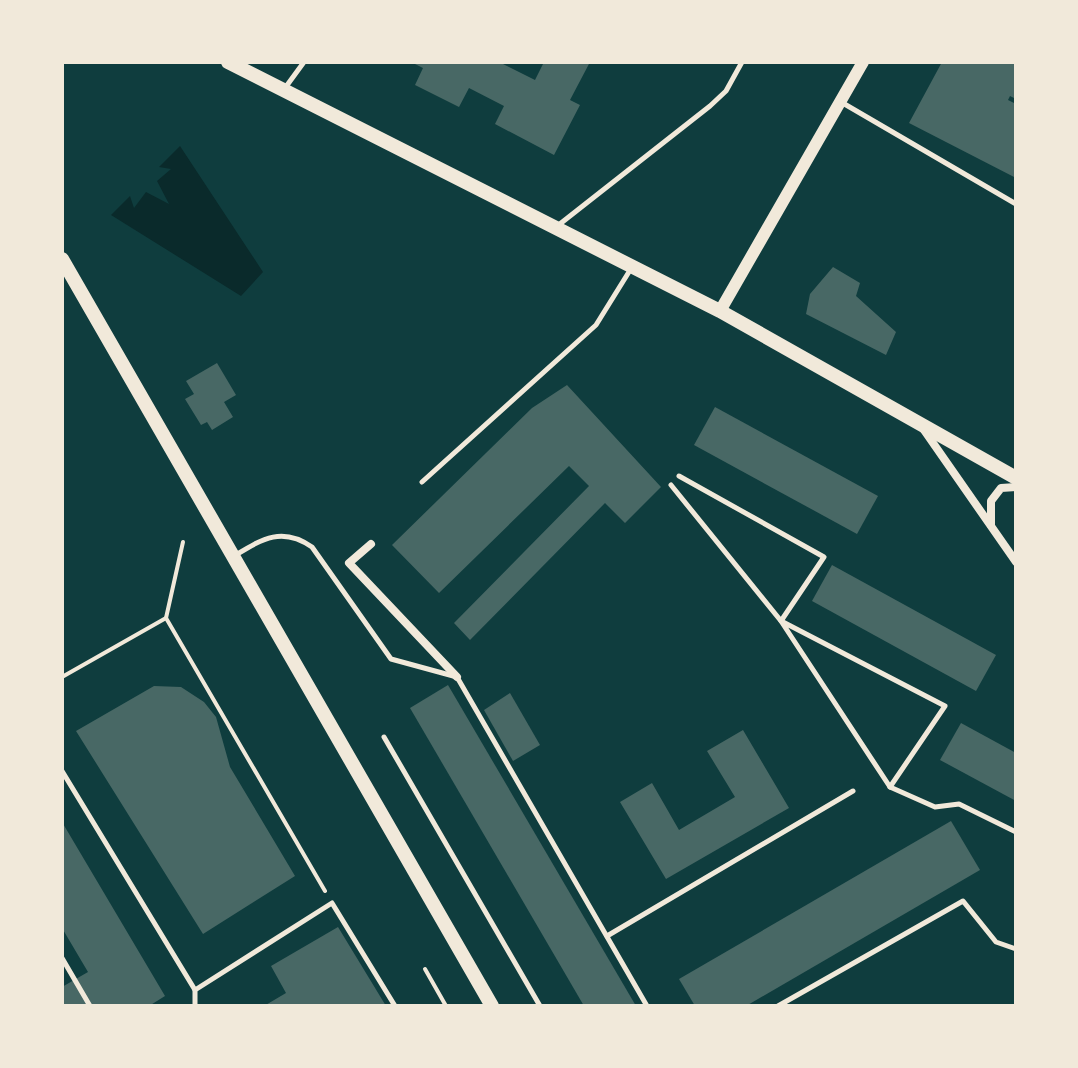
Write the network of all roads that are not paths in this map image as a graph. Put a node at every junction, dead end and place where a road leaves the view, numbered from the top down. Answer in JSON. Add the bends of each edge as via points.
{"nodes":[{"id":1,"x":228,"y":62,"type":"edge"},
{"id":2,"x":304,"y":62,"type":"edge"},
{"id":3,"x":742,"y":62,"type":"edge"},
{"id":4,"x":863,"y":62,"type":"edge"},
{"id":5,"x":284,"y":89,"type":"junction"},
{"id":6,"x":840,"y":102,"type":"junction"},
{"id":7,"x":1016,"y":204,"type":"edge"},
{"id":8,"x":556,"y":227,"type":"junction"},
{"id":9,"x":62,"y":259,"type":"edge"},
{"id":10,"x":632,"y":266,"type":"junction"},
{"id":11,"x":720,"y":311,"type":"junction"},
{"id":12,"x":918,"y":423,"type":"junction"},
{"id":13,"x":679,"y":476,"type":"dead end"},
{"id":14,"x":1016,"y":478,"type":"edge"},
{"id":15,"x":422,"y":482,"type":"dead end"},
{"id":16,"x":671,"y":485,"type":"dead end"},
{"id":17,"x":1016,"y":487,"type":"edge"},
{"id":18,"x":991,"y":526,"type":"junction"},
{"id":19,"x":371,"y":544,"type":"dead end"},
{"id":20,"x":233,"y":556,"type":"junction"},
{"id":21,"x":1016,"y":562,"type":"edge"},
{"id":22,"x":781,"y":621,"type":"junction"},
{"id":23,"x":457,"y":677,"type":"junction"},
{"id":24,"x":384,"y":737,"type":"dead end"},
{"id":25,"x":62,"y":771,"type":"edge"},
{"id":26,"x":890,"y":787,"type":"junction"},
{"id":27,"x":853,"y":791,"type":"dead end"},
{"id":28,"x":1016,"y":832,"type":"edge"},
{"id":29,"x":607,"y":936,"type":"junction"},
{"id":30,"x":1016,"y":949,"type":"edge"},
{"id":31,"x":62,"y":958,"type":"edge"},
{"id":32,"x":195,"y":990,"type":"junction"},
{"id":33,"x":489,"y":1005,"type":"edge"},
{"id":34,"x":90,"y":1006,"type":"edge"},
{"id":35,"x":195,"y":1006,"type":"edge"},
{"id":36,"x":395,"y":1006,"type":"edge"},
{"id":37,"x":540,"y":1006,"type":"edge"},
{"id":38,"x":647,"y":1006,"type":"edge"},
{"id":39,"x":778,"y":1006,"type":"edge"}],
"edges":[{"from":1,"to":5,"type":"main road"},
{"from":2,"to":5,"type":"lane"},
{"from":3,"to":8,"type":"lane","via":[[718,99]]},
{"from":4,"to":6,"type":"street"},
{"from":5,"to":8,"type":"main road"},
{"from":6,"to":7,"type":"lane"},
{"from":6,"to":11,"type":"street"},
{"from":8,"to":10,"type":"main road"},
{"from":9,"to":20,"type":"main road"},
{"from":10,"to":11,"type":"main road"},
{"from":10,"to":15,"type":"lane","via":[[596,325]]},
{"from":11,"to":12,"type":"main road"},
{"from":12,"to":14,"type":"main road"},
{"from":12,"to":18,"type":"street"},
{"from":13,"to":22,"type":"lane","via":[[824,557]]},
{"from":16,"to":22,"type":"lane"},
{"from":17,"to":18,"type":"street","via":[[1001,488],[991,501]]},
{"from":18,"to":21,"type":"street"},
{"from":19,"to":23,"type":"street","via":[[349,563]]},
{"from":20,"to":23,"type":"lane","via":[[268,536],[300,538],[312,547],[391,659]]},
{"from":20,"to":33,"type":"main road"},
{"from":22,"to":26,"type":"lane"},
{"from":22,"to":26,"type":"lane","via":[[945,706]]},
{"from":23,"to":29,"type":"lane"},
{"from":24,"to":37,"type":"lane"},
{"from":25,"to":32,"type":"lane"},
{"from":26,"to":28,"type":"lane","via":[[935,807],[959,804]]},
{"from":27,"to":29,"type":"lane"},
{"from":29,"to":38,"type":"lane"},
{"from":30,"to":39,"type":"lane","via":[[996,942],[963,901]]},
{"from":31,"to":34,"type":"lane"},
{"from":32,"to":35,"type":"lane"},
{"from":32,"to":36,"type":"lane","via":[[332,903]]}]}
